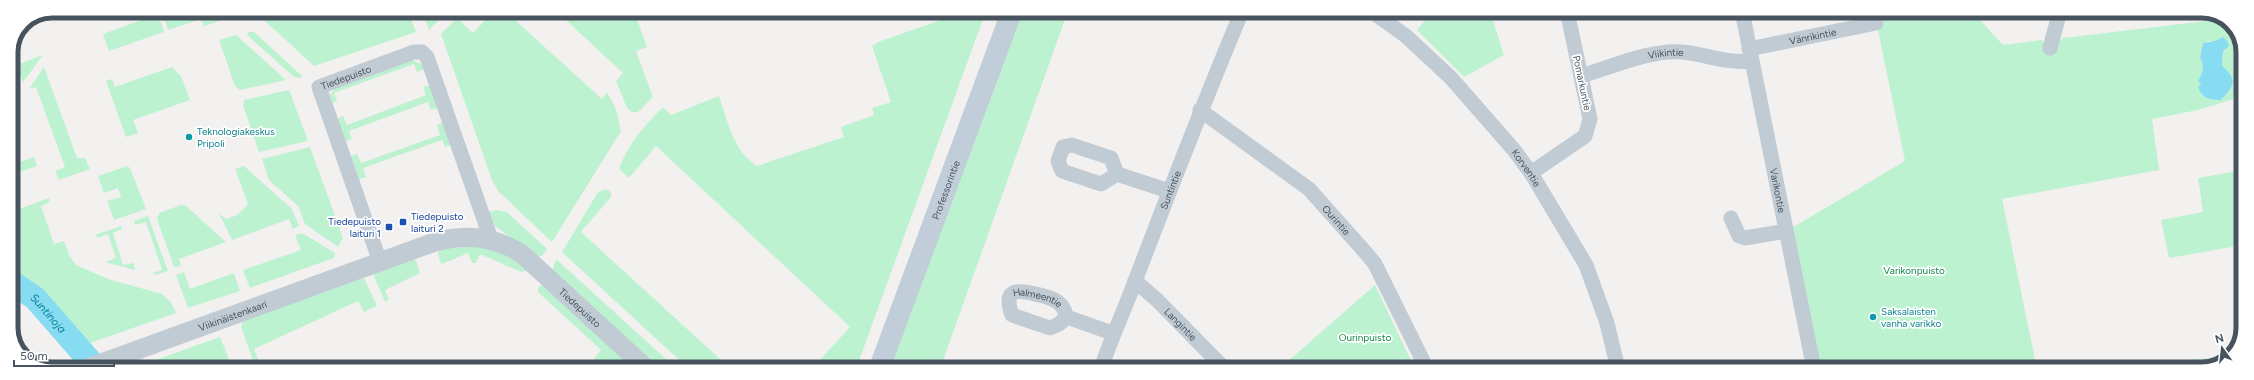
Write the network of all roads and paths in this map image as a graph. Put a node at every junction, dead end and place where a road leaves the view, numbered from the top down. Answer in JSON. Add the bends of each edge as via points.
{"nodes":[{"id":1,"x":1009,"y":18,"type":"edge"},
{"id":2,"x":1239,"y":18,"type":"edge"},
{"id":3,"x":1380,"y":18,"type":"edge"},
{"id":4,"x":1569,"y":18,"type":"edge"},
{"id":5,"x":1743,"y":18,"type":"edge"},
{"id":6,"x":2058,"y":18,"type":"edge"},
{"id":7,"x":1876,"y":23,"type":"dead end"},
{"id":8,"x":2050,"y":48,"type":"dead end"},
{"id":9,"x":1750,"y":55,"type":"junction"},
{"id":10,"x":1581,"y":76,"type":"junction"},
{"id":11,"x":1200,"y":110,"type":"junction"},
{"id":12,"x":1530,"y":173,"type":"junction"},
{"id":13,"x":1117,"y":174,"type":"dead end"},
{"id":14,"x":1169,"y":191,"type":"junction"},
{"id":15,"x":1731,"y":218,"type":"dead end"},
{"id":16,"x":1786,"y":231,"type":"junction"},
{"id":17,"x":491,"y":239,"type":"junction"},
{"id":18,"x":380,"y":262,"type":"junction"},
{"id":19,"x":1135,"y":281,"type":"junction"},
{"id":20,"x":1067,"y":317,"type":"dead end"},
{"id":21,"x":1112,"y":333,"type":"junction"},
{"id":22,"x":102,"y":362,"type":"edge"},
{"id":23,"x":639,"y":362,"type":"edge"},
{"id":24,"x":882,"y":362,"type":"edge"},
{"id":25,"x":1103,"y":362,"type":"edge"},
{"id":26,"x":1219,"y":362,"type":"edge"},
{"id":27,"x":1423,"y":362,"type":"edge"},
{"id":28,"x":1616,"y":362,"type":"edge"},
{"id":29,"x":1813,"y":362,"type":"edge"}],
"edges":[{"from":1,"to":24,"type":"main road","name":"Professorintie"},
{"from":2,"to":11,"type":"street","name":"Suntintie"},
{"from":3,"to":12,"type":"street","name":"Korventie","via":[[1406,36],[1451,78],[1514,150]]},
{"from":4,"to":10,"type":"street","name":"Pomarkuntie"},
{"from":5,"to":9,"type":"street","name":"Varikontie"},
{"from":6,"to":8,"type":"street"},
{"from":7,"to":9,"type":"street","name":"Vänrikintie"},
{"from":9,"to":10,"type":"street","name":"Viikintie","via":[[1740,63],[1681,52],[1658,53]]},
{"from":9,"to":16,"type":"street","name":"Varikontie"},
{"from":10,"to":12,"type":"street","name":"Pomarkuntie","via":[[1590,119],[1585,136]]},
{"from":11,"to":14,"type":"street","name":"Suntintie"},
{"from":11,"to":27,"type":"street","name":"Ourintie","via":[[1309,189],[1366,253],[1375,264]]},
{"from":12,"to":28,"type":"street","name":"Korventie","via":[[1586,265],[1607,323]]},
{"from":13,"to":14,"type":"street"},
{"from":14,"to":19,"type":"street","name":"Suntintie"},
{"from":15,"to":16,"type":"street","via":[[1739,236],[1745,238]]},
{"from":16,"to":29,"type":"street","name":"Varikontie"},
{"from":17,"to":18,"type":"street","name":"Tiedepuisto","via":[[476,236],[442,240]]},
{"from":17,"to":18,"type":"street","name":"Tiedepuisto","via":[[427,57],[422,52],[414,52],[319,87]]},
{"from":17,"to":23,"type":"street","name":"Tiedepuisto","via":[[522,254]]},
{"from":18,"to":22,"type":"street","name":"Viikinäistenkaari"},
{"from":19,"to":21,"type":"street","name":"Suntintie"},
{"from":19,"to":26,"type":"street","name":"Langintie"},
{"from":20,"to":21,"type":"street","name":"Halmeentie"},
{"from":21,"to":25,"type":"street","name":"Suntintie"}]}
